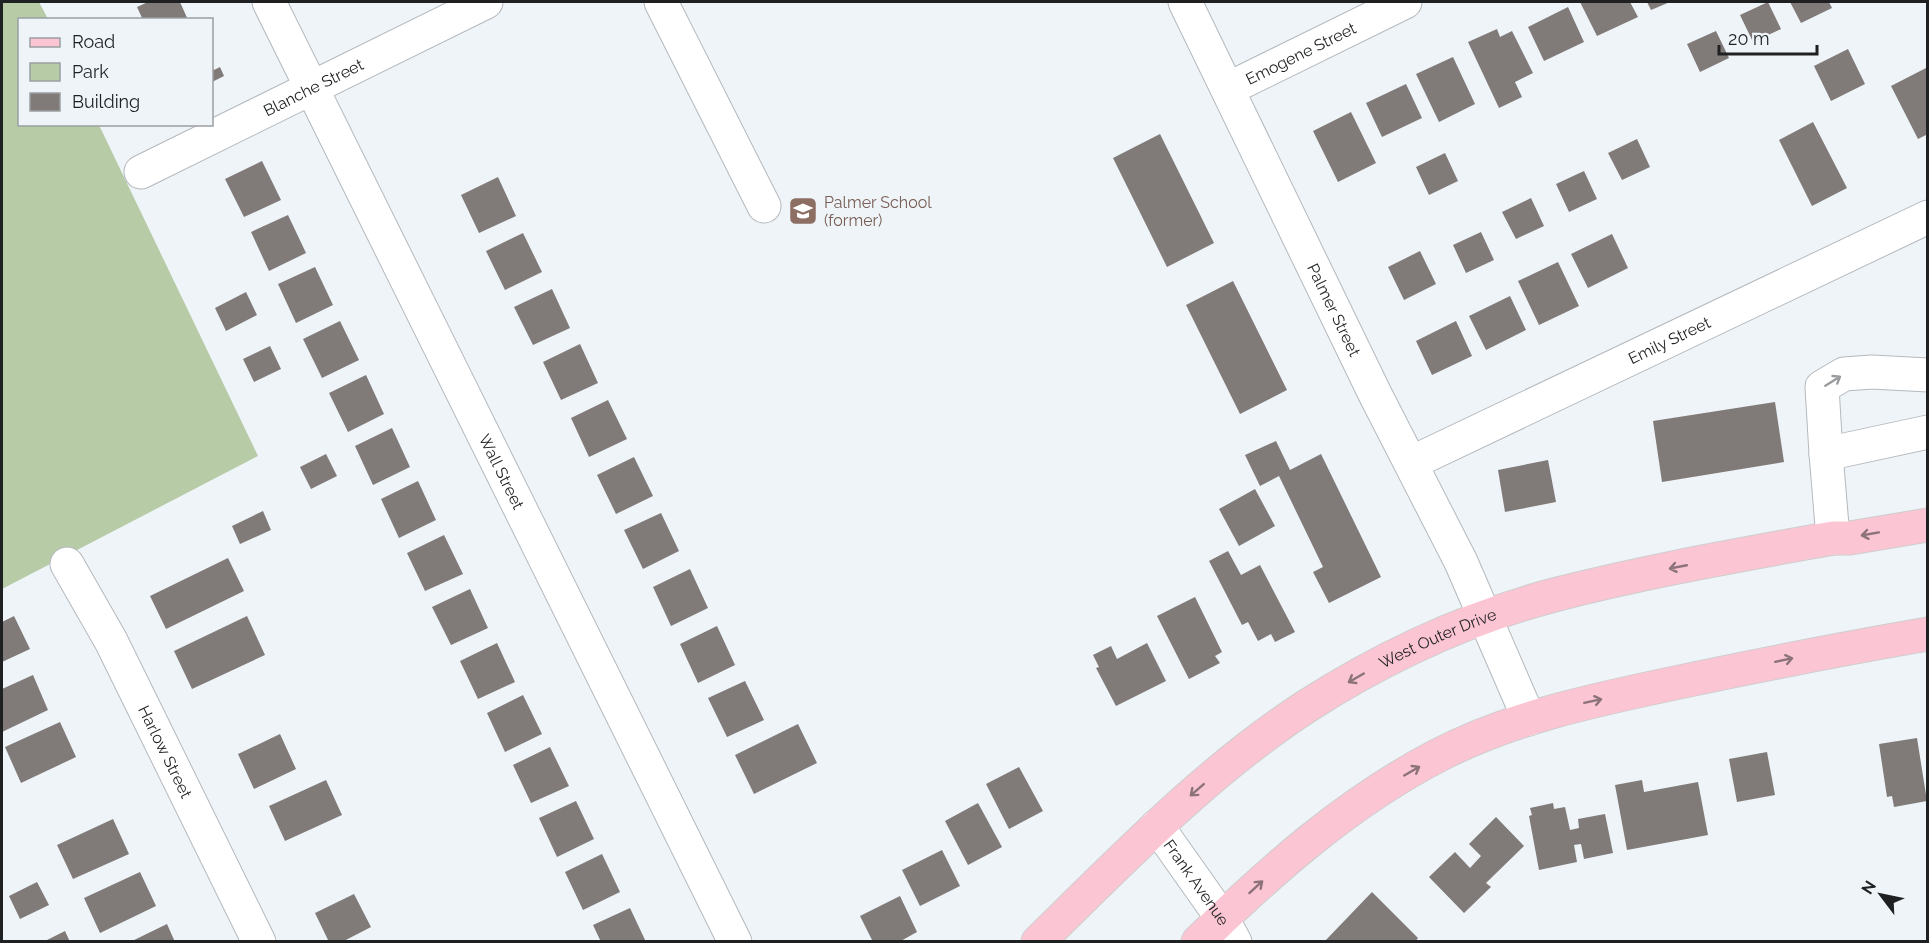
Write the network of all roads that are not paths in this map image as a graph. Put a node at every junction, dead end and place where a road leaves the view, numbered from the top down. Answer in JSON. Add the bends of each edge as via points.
{"nodes":[{"id":1,"x":269,"y":2,"type":"edge"},
{"id":2,"x":486,"y":2,"type":"edge"},
{"id":3,"x":661,"y":2,"type":"edge"},
{"id":4,"x":1185,"y":2,"type":"edge"},
{"id":5,"x":1405,"y":2,"type":"edge"},
{"id":6,"x":311,"y":87,"type":"junction"},
{"id":7,"x":1228,"y":89,"type":"junction"},
{"id":8,"x":141,"y":172,"type":"dead end"},
{"id":9,"x":764,"y":206,"type":"dead end"},
{"id":10,"x":1928,"y":217,"type":"edge"},
{"id":11,"x":1928,"y":375,"type":"edge"},
{"id":12,"x":1928,"y":432,"type":"edge"},
{"id":13,"x":1826,"y":454,"type":"junction"},
{"id":14,"x":1411,"y":463,"type":"junction"},
{"id":15,"x":1928,"y":525,"type":"edge"},
{"id":16,"x":1833,"y":538,"type":"junction"},
{"id":17,"x":67,"y":564,"type":"dead end"},
{"id":18,"x":1486,"y":618,"type":"junction"},
{"id":19,"x":1928,"y":634,"type":"edge"},
{"id":20,"x":1529,"y":719,"type":"junction"},
{"id":21,"x":1157,"y":826,"type":"junction"},
{"id":22,"x":1228,"y":930,"type":"edge"},
{"id":23,"x":260,"y":942,"type":"edge"},
{"id":24,"x":735,"y":942,"type":"edge"},
{"id":25,"x":1038,"y":942,"type":"edge"},
{"id":26,"x":1198,"y":942,"type":"edge"}],
"edges":[{"from":1,"to":6,"type":"street","name":"Wall Street"},
{"from":2,"to":6,"type":"street","name":"Blanche Street"},
{"from":3,"to":9,"type":"street"},
{"from":4,"to":7,"type":"street","name":"Palmer Street"},
{"from":5,"to":7,"type":"street","name":"Emogene Street"},
{"from":6,"to":8,"type":"street","name":"Blanche Street"},
{"from":6,"to":24,"type":"street","name":"Wall Street"},
{"from":7,"to":14,"type":"street","name":"Palmer Street"},
{"from":10,"to":14,"type":"street","name":"Emily Street"},
{"from":13,"to":11,"type":"street","one_way":true,"via":[[1822,387],[1844,374]]},
{"from":12,"to":13,"type":"street"},
{"from":13,"to":16,"type":"street"},
{"from":14,"to":18,"type":"street","name":"Palmer Street"},
{"from":15,"to":16,"type":"main road","name":"West Outer Drive","one_way":true},
{"from":16,"to":18,"type":"main road","name":"West Outer Drive","one_way":true,"via":[[1647,573],[1552,596]]},
{"from":17,"to":23,"type":"street","name":"Harlow Street","via":[[111,641]]},
{"from":18,"to":20,"type":"street","name":"Palmer Street"},
{"from":18,"to":21,"type":"main road","name":"West Outer Drive","one_way":true,"via":[[1388,661],[1307,706],[1232,761]]},
{"from":20,"to":19,"type":"main road","one_way":true,"via":[[1575,704],[1788,658]]},
{"from":22,"to":20,"type":"main road","one_way":true,"via":[[1294,852],[1362,800],[1437,756]]},
{"from":21,"to":22,"type":"street","name":"Frank Avenue"},
{"from":21,"to":25,"type":"main road","name":"West Outer Drive"},
{"from":22,"to":26,"type":"main road"}]}
